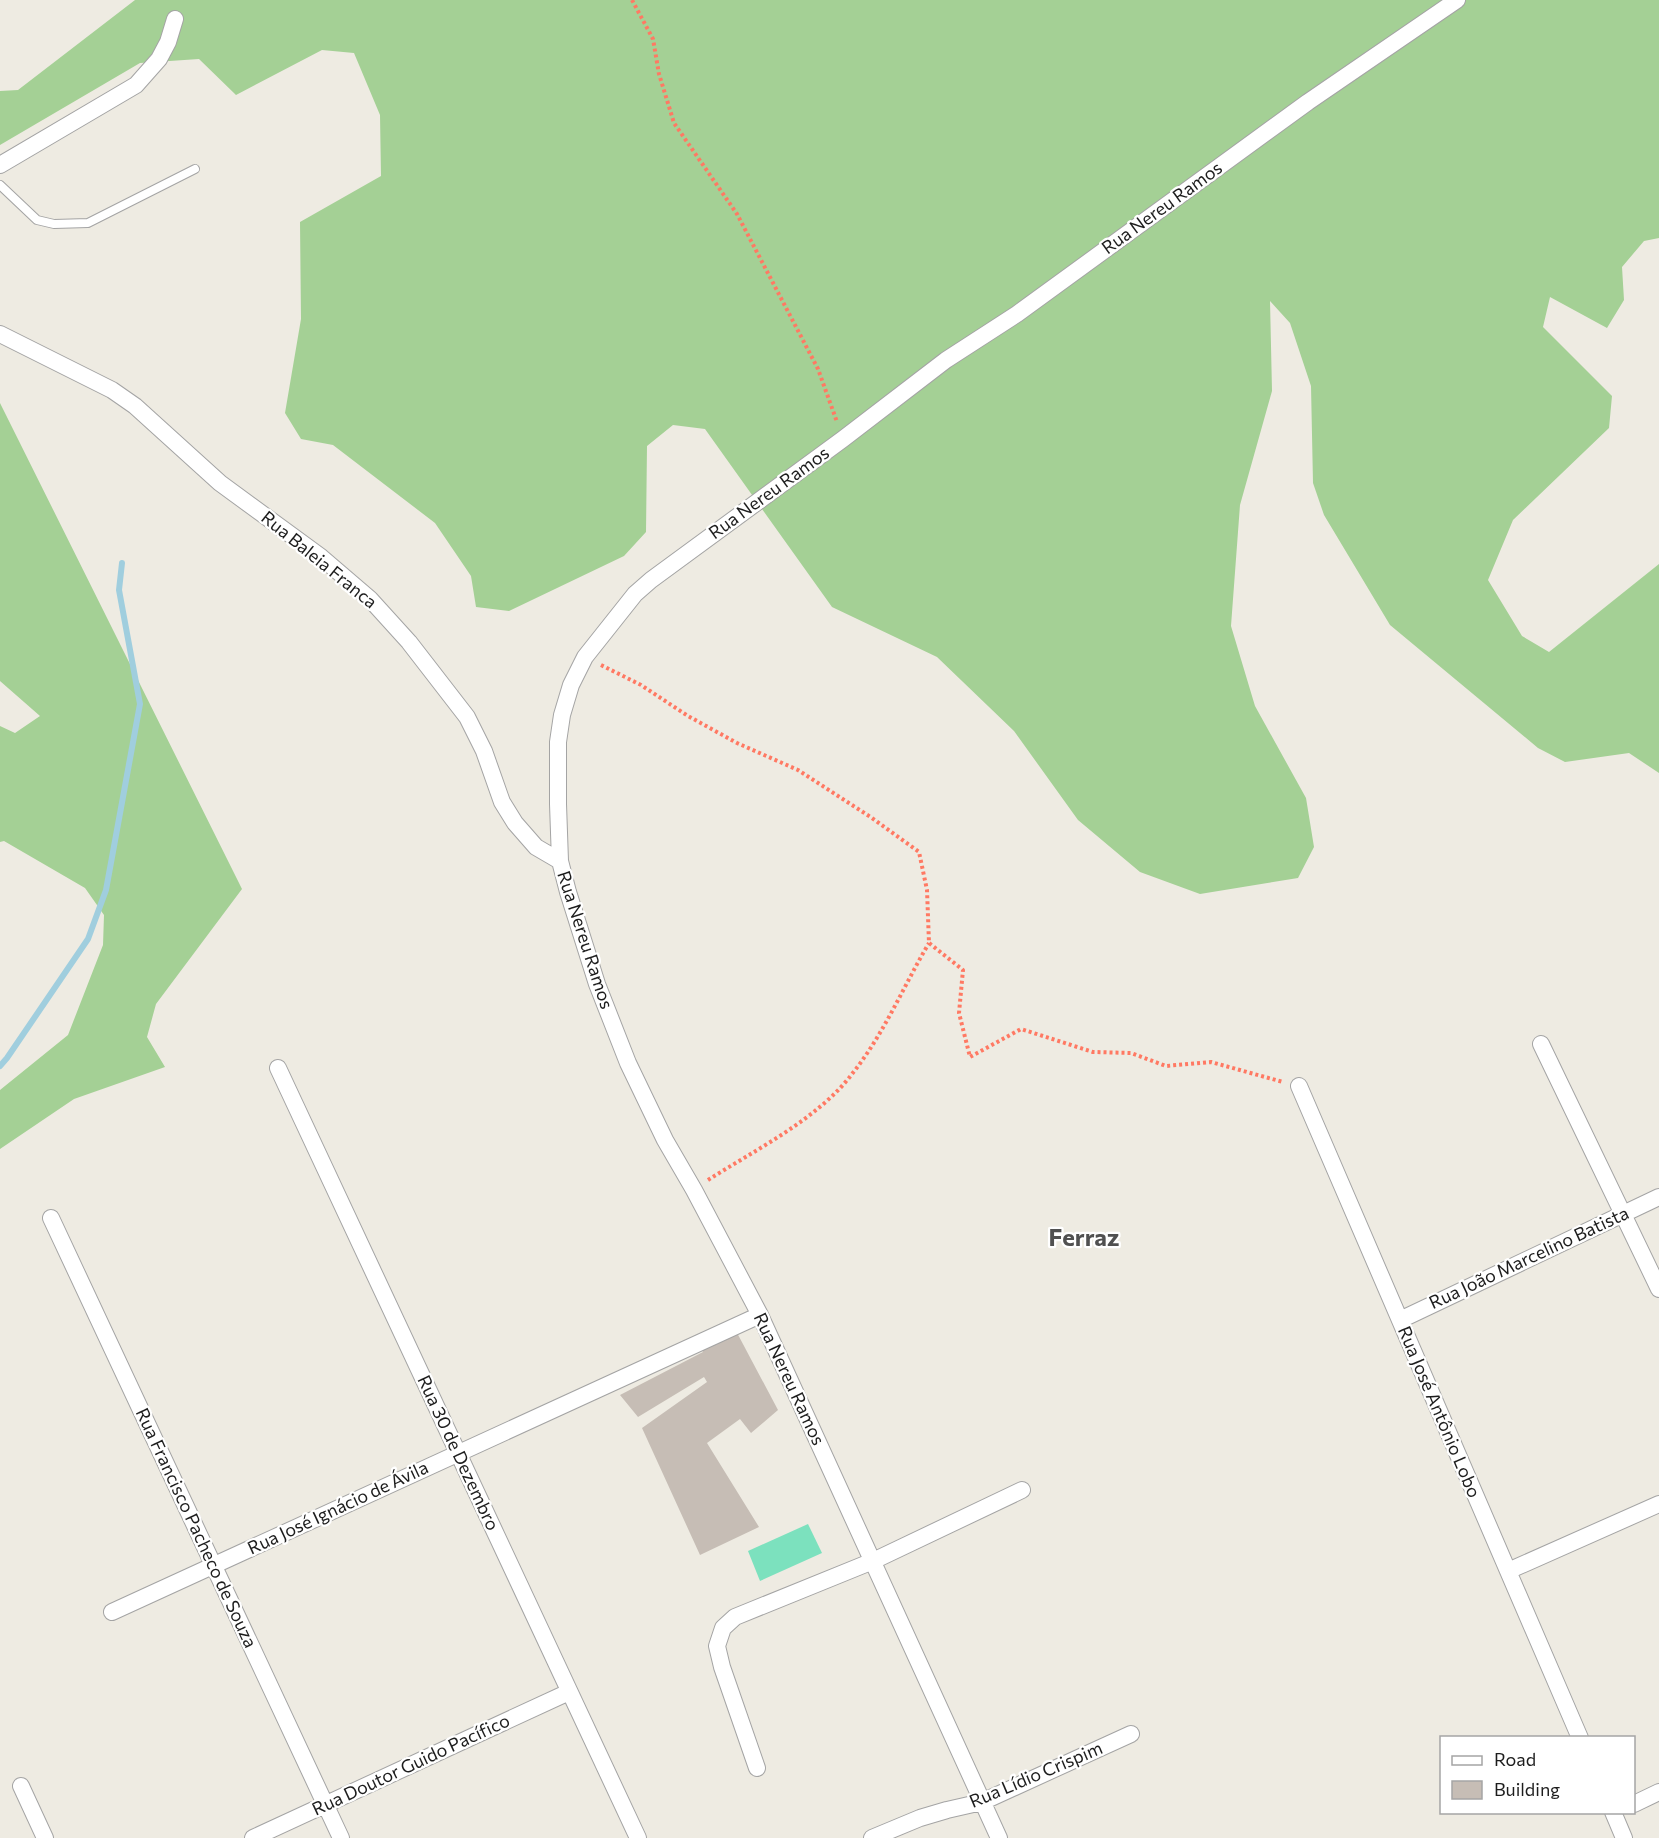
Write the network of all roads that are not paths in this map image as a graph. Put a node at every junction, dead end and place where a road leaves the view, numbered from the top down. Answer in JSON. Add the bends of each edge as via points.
{"nodes":[{"id":1,"x":1456,"y":0,"type":"edge"},
{"id":2,"x":175,"y":20,"type":"dead end"},
{"id":3,"x":0,"y":165,"type":"edge"},
{"id":4,"x":195,"y":169,"type":"dead end"},
{"id":5,"x":0,"y":186,"type":"edge"},
{"id":6,"x":0,"y":334,"type":"edge"},
{"id":7,"x":560,"y":861,"type":"junction"},
{"id":8,"x":1541,"y":1044,"type":"dead end"},
{"id":9,"x":278,"y":1068,"type":"dead end"},
{"id":10,"x":1299,"y":1086,"type":"road end"},
{"id":11,"x":1659,"y":1197,"type":"edge"},
{"id":12,"x":1623,"y":1214,"type":"junction"},
{"id":13,"x":51,"y":1218,"type":"dead end"},
{"id":14,"x":1659,"y":1289,"type":"edge"},
{"id":15,"x":760,"y":1315,"type":"junction"},
{"id":16,"x":1400,"y":1320,"type":"junction"},
{"id":17,"x":458,"y":1453,"type":"junction"},
{"id":18,"x":1022,"y":1490,"type":"dead end"},
{"id":19,"x":1659,"y":1504,"type":"edge"},
{"id":20,"x":873,"y":1562,"type":"junction"},
{"id":21,"x":214,"y":1565,"type":"junction"},
{"id":22,"x":1508,"y":1571,"type":"junction"},
{"id":23,"x":112,"y":1612,"type":"dead end"},
{"id":24,"x":569,"y":1692,"type":"junction"},
{"id":25,"x":1131,"y":1734,"type":"dead end"},
{"id":26,"x":1580,"y":1736,"type":"edge"},
{"id":27,"x":757,"y":1768,"type":"dead end"},
{"id":28,"x":21,"y":1786,"type":"dead end"},
{"id":29,"x":1659,"y":1792,"type":"edge"},
{"id":30,"x":982,"y":1802,"type":"junction"},
{"id":31,"x":1635,"y":1804,"type":"edge"},
{"id":32,"x":326,"y":1805,"type":"junction"},
{"id":33,"x":1614,"y":1814,"type":"edge"},
{"id":34,"x":45,"y":1838,"type":"edge"},
{"id":35,"x":253,"y":1838,"type":"edge"},
{"id":36,"x":341,"y":1838,"type":"edge"},
{"id":37,"x":638,"y":1838,"type":"edge"},
{"id":38,"x":872,"y":1838,"type":"edge"},
{"id":39,"x":999,"y":1838,"type":"edge"},
{"id":40,"x":1624,"y":1838,"type":"edge"}],
"edges":[{"from":1,"to":7,"type":"street","name":"Rua Nereu Ramos","via":[[1299,108],[1017,314],[946,360],[635,594],[585,657],[562,715],[557,770]]},
{"from":2,"to":3,"type":"street","via":[[159,59],[136,85]]},
{"from":4,"to":5,"type":"lane","via":[[88,223],[37,220]]},
{"from":6,"to":7,"type":"street","name":"Rua Baleia Franca","via":[[135,405],[220,483],[321,557],[370,599],[467,717],[502,802],[515,823],[536,847]]},
{"from":7,"to":15,"type":"street","name":"Rua Nereu Ramos","via":[[597,984],[628,1063]]},
{"from":8,"to":12,"type":"street"},
{"from":9,"to":17,"type":"street","name":"Rua 30 de Dezembro"},
{"from":10,"to":16,"type":"street","name":"Rua José Antônio Lobo"},
{"from":11,"to":12,"type":"street","name":"Rua João Marcelino Batista"},
{"from":12,"to":14,"type":"street"},
{"from":12,"to":16,"type":"street","name":"Rua João Marcelino Batista"},
{"from":13,"to":21,"type":"street","name":"Rua Francisco Pacheco de Souza"},
{"from":15,"to":17,"type":"street","name":"Rua José Ignácio de Ávila"},
{"from":15,"to":20,"type":"street","name":"Rua Nereu Ramos"},
{"from":16,"to":22,"type":"street","name":"Rua José Antônio Lobo"},
{"from":17,"to":21,"type":"street","name":"Rua José Ignácio de Ávila"},
{"from":17,"to":24,"type":"street","name":"Rua 30 de Dezembro"},
{"from":18,"to":20,"type":"street"},
{"from":19,"to":22,"type":"street"},
{"from":20,"to":27,"type":"street","via":[[735,1617],[723,1628],[717,1646],[722,1667]]},
{"from":20,"to":30,"type":"street","name":"Rua Nereu Ramos"},
{"from":21,"to":23,"type":"street","name":"Rua José Ignácio de Ávila"},
{"from":21,"to":32,"type":"street","name":"Rua Francisco Pacheco de Souza"},
{"from":22,"to":26,"type":"street","name":"Rua José Antônio Lobo"},
{"from":24,"to":32,"type":"street","name":"Rua Doutor Guido Pacífico"},
{"from":24,"to":37,"type":"street","name":"Rua 30 de Dezembro"},
{"from":25,"to":30,"type":"street","name":"Rua Lídio Crispim"},
{"from":28,"to":34,"type":"street"},
{"from":29,"to":31,"type":"street"},
{"from":30,"to":38,"type":"street","name":"Rua Lídio Crispim","via":[[920,1818]]},
{"from":30,"to":39,"type":"street","name":"Rua Nereu Ramos"},
{"from":32,"to":35,"type":"street","name":"Rua Doutor Guido Pacífico"},
{"from":32,"to":36,"type":"street","name":"Rua Francisco Pacheco de Souza"},
{"from":33,"to":40,"type":"street"}]}
